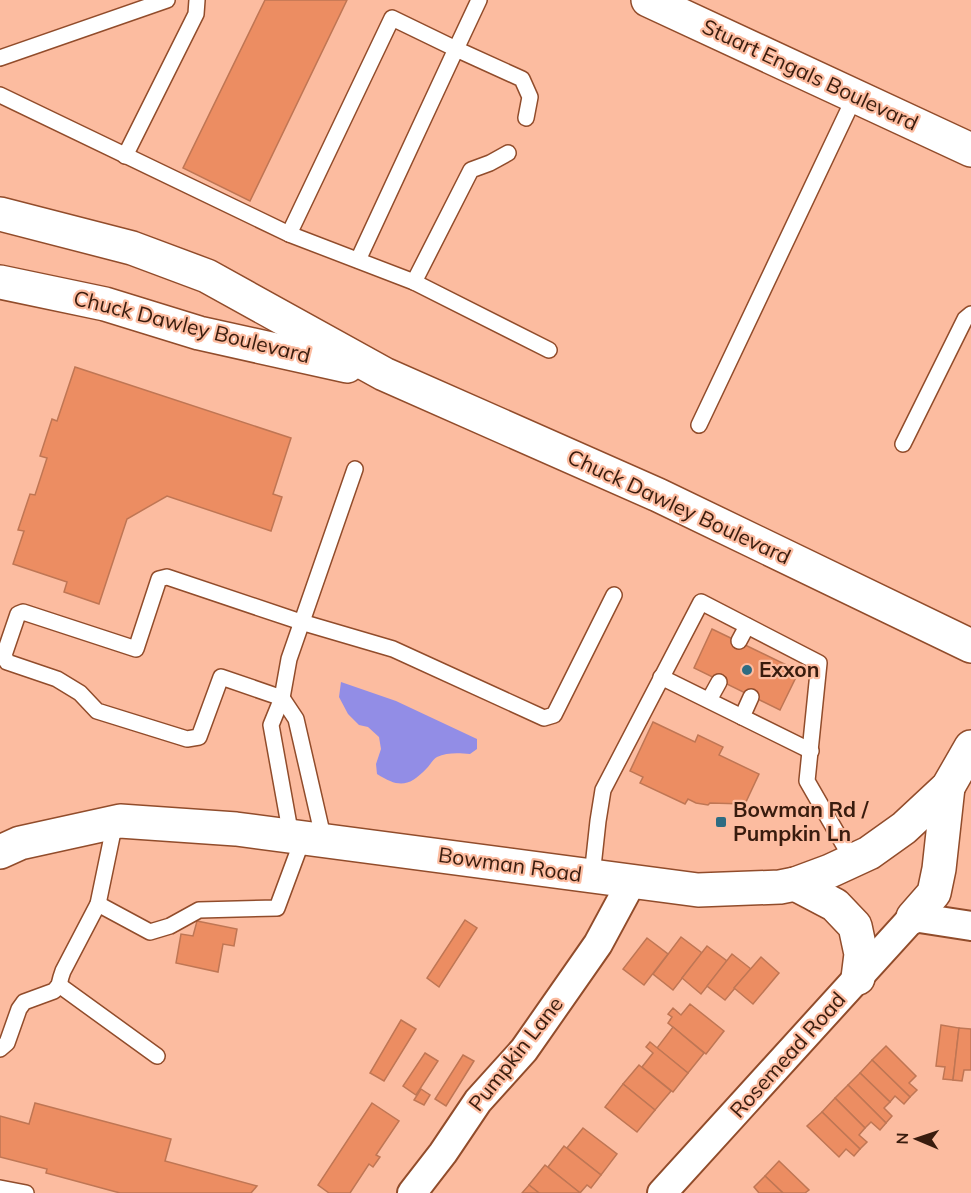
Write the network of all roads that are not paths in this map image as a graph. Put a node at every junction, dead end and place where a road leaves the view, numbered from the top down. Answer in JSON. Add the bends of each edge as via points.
{"nodes":[{"id":1,"x":167,"y":0,"type":"edge"},
{"id":2,"x":196,"y":0,"type":"edge"},
{"id":3,"x":479,"y":0,"type":"edge"},
{"id":4,"x":648,"y":0,"type":"edge"},
{"id":5,"x":456,"y":49,"type":"junction"},
{"id":6,"x":0,"y":58,"type":"edge"},
{"id":7,"x":0,"y":95,"type":"edge"},
{"id":8,"x":855,"y":96,"type":"junction"},
{"id":9,"x":526,"y":118,"type":"dead end"},
{"id":10,"x":971,"y":150,"type":"edge"},
{"id":11,"x":508,"y":153,"type":"dead end"},
{"id":12,"x":125,"y":156,"type":"junction"},
{"id":13,"x":0,"y":214,"type":"edge"},
{"id":14,"x":289,"y":234,"type":"junction"},
{"id":15,"x":358,"y":260,"type":"junction"},
{"id":16,"x":0,"y":282,"type":"edge"},
{"id":17,"x":414,"y":282,"type":"junction"},
{"id":18,"x":971,"y":314,"type":"edge"},
{"id":19,"x":549,"y":350,"type":"dead end"},
{"id":20,"x":384,"y":374,"type":"junction"},
{"id":21,"x":699,"y":425,"type":"dead end"},
{"id":22,"x":903,"y":444,"type":"dead end"},
{"id":23,"x":354,"y":469,"type":"dead end"},
{"id":24,"x":614,"y":595,"type":"dead end"},
{"id":25,"x":301,"y":622,"type":"junction"},
{"id":26,"x":747,"y":626,"type":"junction"},
{"id":27,"x":739,"y":641,"type":"dead end"},
{"id":28,"x":971,"y":646,"type":"edge"},
{"id":29,"x":661,"y":677,"type":"junction"},
{"id":30,"x":719,"y":682,"type":"dead end"},
{"id":31,"x":751,"y":697,"type":"dead end"},
{"id":32,"x":282,"y":698,"type":"junction"},
{"id":33,"x":709,"y":700,"type":"junction"},
{"id":34,"x":742,"y":717,"type":"junction"},
{"id":35,"x":971,"y":747,"type":"edge"},
{"id":36,"x":810,"y":751,"type":"junction"},
{"id":37,"x":948,"y":788,"type":"junction"},
{"id":38,"x":115,"y":822,"type":"junction"},
{"id":39,"x":306,"y":838,"type":"junction"},
{"id":40,"x":0,"y":852,"type":"edge"},
{"id":41,"x":853,"y":861,"type":"junction"},
{"id":42,"x":592,"y":876,"type":"junction"},
{"id":43,"x":632,"y":881,"type":"junction"},
{"id":44,"x":795,"y":884,"type":"junction"},
{"id":45,"x":98,"y":904,"type":"junction"},
{"id":46,"x":913,"y":917,"type":"junction"},
{"id":47,"x":971,"y":926,"type":"edge"},
{"id":48,"x":858,"y":978,"type":"junction"},
{"id":49,"x":59,"y":985,"type":"junction"},
{"id":50,"x":0,"y":1049,"type":"edge"},
{"id":51,"x":157,"y":1056,"type":"dead end"},
{"id":52,"x":0,"y":1188,"type":"edge"},
{"id":53,"x":26,"y":1193,"type":"edge"},
{"id":54,"x":412,"y":1193,"type":"edge"},
{"id":55,"x":662,"y":1193,"type":"edge"}],
"edges":[{"from":1,"to":6,"type":"lane"},
{"from":2,"to":12,"type":"lane","via":[[196,14]]},
{"from":3,"to":5,"type":"lane"},
{"from":4,"to":8,"type":"main road","name":"Stuart Engals Boulevard"},
{"from":5,"to":9,"type":"lane","via":[[522,79],[530,97]]},
{"from":5,"to":14,"type":"lane","via":[[392,18]]},
{"from":5,"to":15,"type":"lane"},
{"from":7,"to":12,"type":"lane"},
{"from":8,"to":10,"type":"main road","name":"Stuart Engals Boulevard"},
{"from":8,"to":21,"type":"lane"},
{"from":11,"to":17,"type":"lane","via":[[471,170]]},
{"from":12,"to":14,"type":"lane"},
{"from":13,"to":20,"type":"main road","name":"Chuck Dawley Boulevard","via":[[132,248],[207,276]]},
{"from":14,"to":15,"type":"lane"},
{"from":15,"to":17,"type":"lane"},
{"from":16,"to":20,"type":"main road","name":"Chuck Dawley Boulevard","via":[[105,304],[199,333]]},
{"from":17,"to":19,"type":"lane"},
{"from":18,"to":22,"type":"lane"},
{"from":20,"to":28,"type":"main road","name":"Chuck Dawley Boulevard","via":[[658,495]]},
{"from":23,"to":25,"type":"lane"},
{"from":24,"to":25,"type":"lane","via":[[554,715],[544,718],[393,649]]},
{"from":25,"to":32,"type":"lane"},
{"from":25,"to":32,"type":"lane","via":[[167,578],[159,579],[136,649],[23,612],[18,615],[4,655],[7,662],[57,679],[80,693],[98,711],[187,739],[199,736],[221,676]]},
{"from":26,"to":27,"type":"lane"},
{"from":26,"to":29,"type":"lane","via":[[701,602]]},
{"from":26,"to":36,"type":"lane","via":[[776,649],[819,663]]},
{"from":29,"to":33,"type":"lane"},
{"from":29,"to":42,"type":"lane","via":[[603,790]]},
{"from":30,"to":33,"type":"lane"},
{"from":31,"to":34,"type":"lane"},
{"from":32,"to":39,"type":"lane","via":[[296,719]]},
{"from":32,"to":39,"type":"lane","via":[[271,725]]},
{"from":33,"to":34,"type":"lane"},
{"from":34,"to":36,"type":"lane"},
{"from":35,"to":37,"type":"main road","name":"Bowman Road"},
{"from":36,"to":41,"type":"lane","via":[[807,781]]},
{"from":37,"to":41,"type":"main road","name":"Bowman Road","via":[[904,828]]},
{"from":37,"to":46,"type":"main road","via":[[934,893]]},
{"from":38,"to":39,"type":"main road","name":"Bowman Road","via":[[236,829]]},
{"from":38,"to":40,"type":"main road","name":"Bowman Road","via":[[20,843]]},
{"from":38,"to":45,"type":"lane"},
{"from":39,"to":42,"type":"main road","name":"Bowman Road"},
{"from":39,"to":45,"type":"lane","via":[[277,908],[199,910],[150,932]]},
{"from":41,"to":44,"type":"main road","name":"Bowman Road"},
{"from":42,"to":43,"type":"main road","name":"Bowman Road"},
{"from":43,"to":44,"type":"main road","name":"Bowman Road","via":[[698,890]]},
{"from":43,"to":54,"type":"street","name":"Pumpkin Lane","via":[[598,944],[524,1050],[478,1101]]},
{"from":44,"to":48,"type":"main road","via":[[835,905],[855,926],[861,954]]},
{"from":45,"to":49,"type":"lane"},
{"from":46,"to":47,"type":"street"},
{"from":46,"to":48,"type":"street","name":"Rosemead Road"},
{"from":48,"to":55,"type":"street","name":"Rosemead Road"},
{"from":49,"to":50,"type":"lane","via":[[54,991],[24,1002],[7,1043]]},
{"from":49,"to":51,"type":"lane"},
{"from":52,"to":53,"type":"lane"}]}
